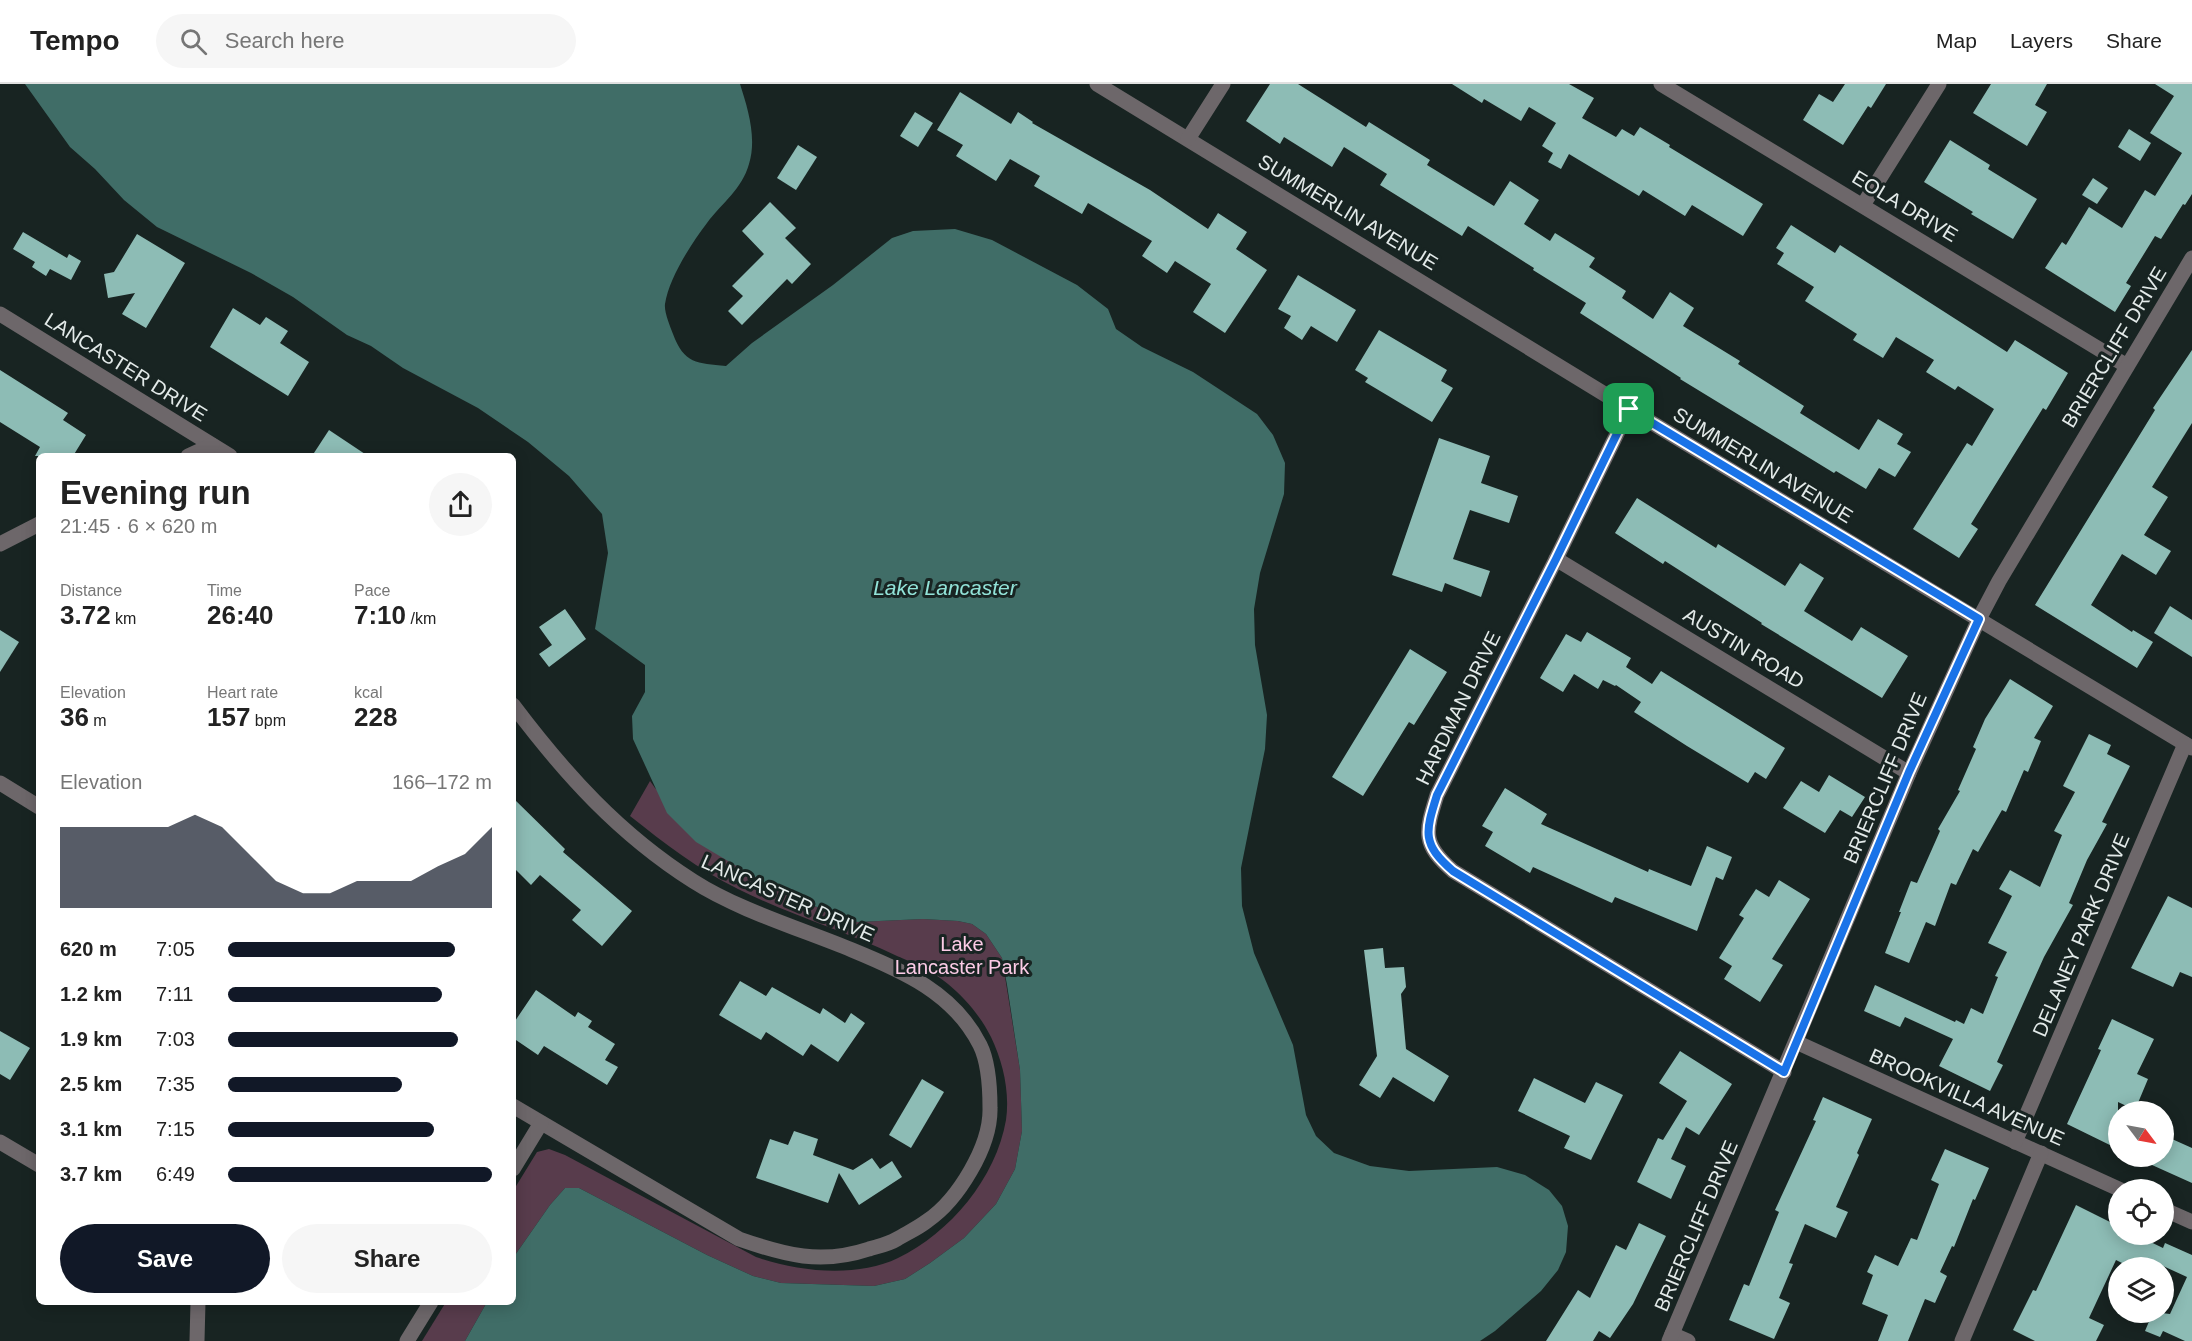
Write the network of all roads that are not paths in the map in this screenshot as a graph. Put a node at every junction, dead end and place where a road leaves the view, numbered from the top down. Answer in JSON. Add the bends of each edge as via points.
{"nodes":[{"id":1,"x":1097,"y":84,"type":"edge"},
{"id":2,"x":1222,"y":84,"type":"edge"},
{"id":3,"x":1660,"y":84,"type":"edge"},
{"id":4,"x":1939,"y":84,"type":"edge"},
{"id":5,"x":1188,"y":139,"type":"junction"},
{"id":6,"x":1863,"y":205,"type":"junction"},
{"id":7,"x":2192,"y":258,"type":"edge"},
{"id":8,"x":0,"y":314,"type":"edge"},
{"id":9,"x":2127,"y":366,"type":"junction"},
{"id":10,"x":1629,"y":409,"type":"junction"},
{"id":11,"x":212,"y":445,"type":"junction"},
{"id":12,"x":195,"y":453,"type":"edge"},
{"id":13,"x":225,"y":453,"type":"edge"},
{"id":14,"x":36,"y":526,"type":"edge"},
{"id":15,"x":0,"y":544,"type":"edge"},
{"id":16,"x":1556,"y":559,"type":"junction"},
{"id":17,"x":1979,"y":619,"type":"junction"},
{"id":18,"x":516,"y":709,"type":"edge"},
{"id":19,"x":2189,"y":746,"type":"edge"},
{"id":20,"x":1909,"y":772,"type":"junction"},
{"id":21,"x":0,"y":783,"type":"edge"},
{"id":22,"x":36,"y":805,"type":"edge"},
{"id":23,"x":1796,"y":1042,"type":"junction"},
{"id":24,"x":1784,"y":1072,"type":"junction"},
{"id":25,"x":516,"y":1108,"type":"edge"},
{"id":26,"x":541,"y":1123,"type":"junction"},
{"id":27,"x":0,"y":1142,"type":"edge"},
{"id":28,"x":2015,"y":1142,"type":"junction"},
{"id":29,"x":2041,"y":1153,"type":"junction"},
{"id":30,"x":36,"y":1163,"type":"edge"},
{"id":31,"x":516,"y":1163,"type":"edge"},
{"id":32,"x":2108,"y":1184,"type":"edge"},
{"id":33,"x":2174,"y":1214,"type":"edge"},
{"id":34,"x":2192,"y":1222,"type":"edge"},
{"id":35,"x":198,"y":1305,"type":"edge"},
{"id":36,"x":429,"y":1305,"type":"edge"},
{"id":37,"x":1671,"y":1337,"type":"edge"},
{"id":38,"x":197,"y":1341,"type":"edge"},
{"id":39,"x":407,"y":1341,"type":"edge"},
{"id":40,"x":1688,"y":1341,"type":"edge"},
{"id":41,"x":1962,"y":1341,"type":"edge"}],
"edges":[{"from":1,"to":5,"type":"street","name":"SUMMERLIN AVENUE"},
{"from":2,"to":5,"type":"street"},
{"from":3,"to":6,"type":"street","name":"EOLA DRIVE"},
{"from":4,"to":6,"type":"street"},
{"from":5,"to":10,"type":"street","name":"SUMMERLIN AVENUE"},
{"from":6,"to":9,"type":"street","name":"EOLA DRIVE"},
{"from":7,"to":9,"type":"street","name":"BRIERCLIFF DRIVE"},
{"from":8,"to":11,"type":"street","name":"LANCASTER DRIVE"},
{"from":9,"to":17,"type":"street","name":"BRIERCLIFF DRIVE"},
{"from":10,"to":16,"type":"street","name":"HARDMAN DRIVE"},
{"from":10,"to":17,"type":"street","name":"SUMMERLIN AVENUE"},
{"from":11,"to":12,"type":"street"},
{"from":11,"to":13,"type":"street","name":"LANCASTER DRIVE"},
{"from":14,"to":15,"type":"street"},
{"from":16,"to":20,"type":"street","name":"AUSTIN ROAD"},
{"from":16,"to":24,"type":"street","name":"HARDMAN DRIVE","via":[[1437,795],[1429,842],[1436,856],[1453,871]]},
{"from":17,"to":19,"type":"street","name":"SUMMERLIN AVENUE"},
{"from":17,"to":20,"type":"street","name":"BRIERCLIFF DRIVE"},
{"from":18,"to":26,"type":"street","name":"LANCASTER DRIVE","via":[[572,779],[607,815],[671,866],[739,904],[900,969],[936,992],[962,1017],[981,1047],[989,1083],[990,1122],[982,1150],[959,1188],[929,1220],[892,1242],[849,1256],[815,1258],[778,1252],[739,1239]]},
{"from":19,"to":28,"type":"street","name":"DELANEY PARK DRIVE"},
{"from":20,"to":23,"type":"street","name":"BRIERCLIFF DRIVE"},
{"from":21,"to":22,"type":"street"},
{"from":23,"to":24,"type":"street","name":"BRIERCLIFF DRIVE"},
{"from":23,"to":28,"type":"street","name":"BROOKVILLA AVENUE"},
{"from":24,"to":37,"type":"street","name":"BRIERCLIFF DRIVE"},
{"from":25,"to":26,"type":"street","name":"LANCASTER DRIVE"},
{"from":26,"to":31,"type":"street"},
{"from":27,"to":30,"type":"street"},
{"from":28,"to":29,"type":"street","name":"BROOKVILLA AVENUE"},
{"from":29,"to":32,"type":"street","name":"BROOKVILLA AVENUE"},
{"from":29,"to":41,"type":"street"},
{"from":33,"to":34,"type":"street"},
{"from":35,"to":38,"type":"street"},
{"from":36,"to":39,"type":"street"},
{"from":37,"to":40,"type":"street"}]}
